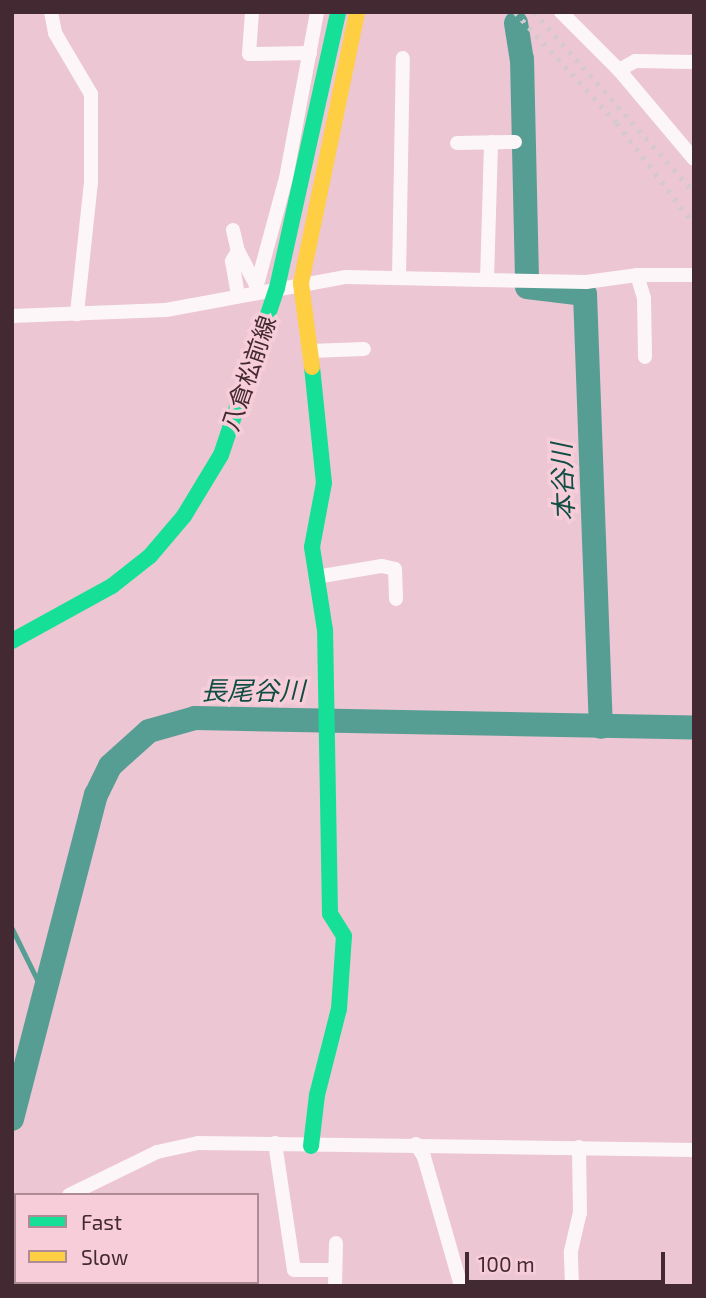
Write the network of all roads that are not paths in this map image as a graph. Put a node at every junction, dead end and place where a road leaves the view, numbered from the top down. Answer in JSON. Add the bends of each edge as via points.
{"nodes":[{"id":1,"x":51,"y":12,"type":"edge"},
{"id":2,"x":252,"y":12,"type":"edge"},
{"id":3,"x":317,"y":12,"type":"edge"},
{"id":4,"x":357,"y":12,"type":"edge"},
{"id":5,"x":561,"y":12,"type":"edge"},
{"id":6,"x":337,"y":13,"type":"edge"},
{"id":7,"x":310,"y":53,"type":"junction"},
{"id":8,"x":403,"y":58,"type":"dead end"},
{"id":9,"x":694,"y":62,"type":"edge"},
{"id":10,"x":619,"y":70,"type":"junction"},
{"id":11,"x":491,"y":142,"type":"junction"},
{"id":12,"x":515,"y":142,"type":"dead end"},
{"id":13,"x":457,"y":143,"type":"dead end"},
{"id":14,"x":694,"y":159,"type":"edge"},
{"id":15,"x":233,"y":230,"type":"dead end"},
{"id":16,"x":238,"y":251,"type":"junction"},
{"id":17,"x":637,"y":275,"type":"junction"},
{"id":18,"x":694,"y":275,"type":"edge"},
{"id":19,"x":399,"y":277,"type":"junction"},
{"id":20,"x":487,"y":280,"type":"junction"},
{"id":21,"x":301,"y":283,"type":"junction"},
{"id":22,"x":277,"y":288,"type":"junction"},
{"id":23,"x":256,"y":289,"type":"junction"},
{"id":24,"x":238,"y":296,"type":"junction"},
{"id":25,"x":77,"y":314,"type":"junction"},
{"id":26,"x":12,"y":316,"type":"edge"},
{"id":27,"x":364,"y":349,"type":"dead end"},
{"id":28,"x":310,"y":351,"type":"junction"},
{"id":29,"x":645,"y":357,"type":"dead end"},
{"id":30,"x":316,"y":577,"type":"junction"},
{"id":31,"x":396,"y":599,"type":"dead end"},
{"id":32,"x":12,"y":641,"type":"edge"},
{"id":33,"x":275,"y":1143,"type":"junction"},
{"id":34,"x":416,"y":1144,"type":"junction"},
{"id":35,"x":312,"y":1146,"type":"junction"},
{"id":36,"x":579,"y":1147,"type":"junction"},
{"id":37,"x":694,"y":1150,"type":"edge"},
{"id":38,"x":73,"y":1193,"type":"edge"},
{"id":39,"x":336,"y":1242,"type":"dead end"},
{"id":40,"x":335,"y":1270,"type":"junction"},
{"id":41,"x":335,"y":1286,"type":"edge"},
{"id":42,"x":461,"y":1286,"type":"edge"},
{"id":43,"x":572,"y":1286,"type":"edge"}],
"edges":[{"from":1,"to":25,"type":"street","via":[[55,33],[91,94],[91,182]]},
{"from":2,"to":7,"type":"street","via":[[248,54]]},
{"from":3,"to":7,"type":"street"},
{"from":4,"to":21,"type":"street"},
{"from":5,"to":10,"type":"street"},
{"from":6,"to":22,"type":"street","name":"八倉松前線"},
{"from":7,"to":23,"type":"street","via":[[286,178]]},
{"from":8,"to":19,"type":"street"},
{"from":9,"to":10,"type":"street","via":[[635,61]]},
{"from":10,"to":14,"type":"street"},
{"from":11,"to":12,"type":"street"},
{"from":11,"to":13,"type":"street"},
{"from":11,"to":20,"type":"street"},
{"from":15,"to":16,"type":"street"},
{"from":16,"to":23,"type":"street"},
{"from":16,"to":24,"type":"street","via":[[232,261]]},
{"from":17,"to":18,"type":"street"},
{"from":17,"to":20,"type":"street","via":[[586,282]]},
{"from":17,"to":29,"type":"street","via":[[644,298]]},
{"from":19,"to":20,"type":"street"},
{"from":19,"to":21,"type":"street"},
{"from":21,"to":22,"type":"street"},
{"from":21,"to":28,"type":"street"},
{"from":22,"to":23,"type":"street"},
{"from":22,"to":32,"type":"street","name":"八倉松前線","via":[[220,455],[184,516],[150,556],[112,586]]},
{"from":23,"to":24,"type":"street"},
{"from":24,"to":25,"type":"street","via":[[166,310]]},
{"from":25,"to":26,"type":"street"},
{"from":27,"to":28,"type":"street"},
{"from":28,"to":30,"type":"street","via":[[323,454],[322,500],[312,530]]},
{"from":30,"to":31,"type":"street","via":[[383,566],[395,569]]},
{"from":30,"to":35,"type":"street","via":[[325,630],[329,719],[330,914],[344,936],[339,1009],[317,1095]]},
{"from":33,"to":35,"type":"street"},
{"from":33,"to":38,"type":"street","via":[[177,1146]]},
{"from":33,"to":40,"type":"street","via":[[294,1270]]},
{"from":34,"to":35,"type":"street"},
{"from":34,"to":36,"type":"street"},
{"from":34,"to":42,"type":"street","via":[[424,1157]]},
{"from":36,"to":37,"type":"street"},
{"from":36,"to":43,"type":"street","via":[[580,1213],[571,1251]]},
{"from":39,"to":40,"type":"street"},
{"from":40,"to":41,"type":"street"}]}
